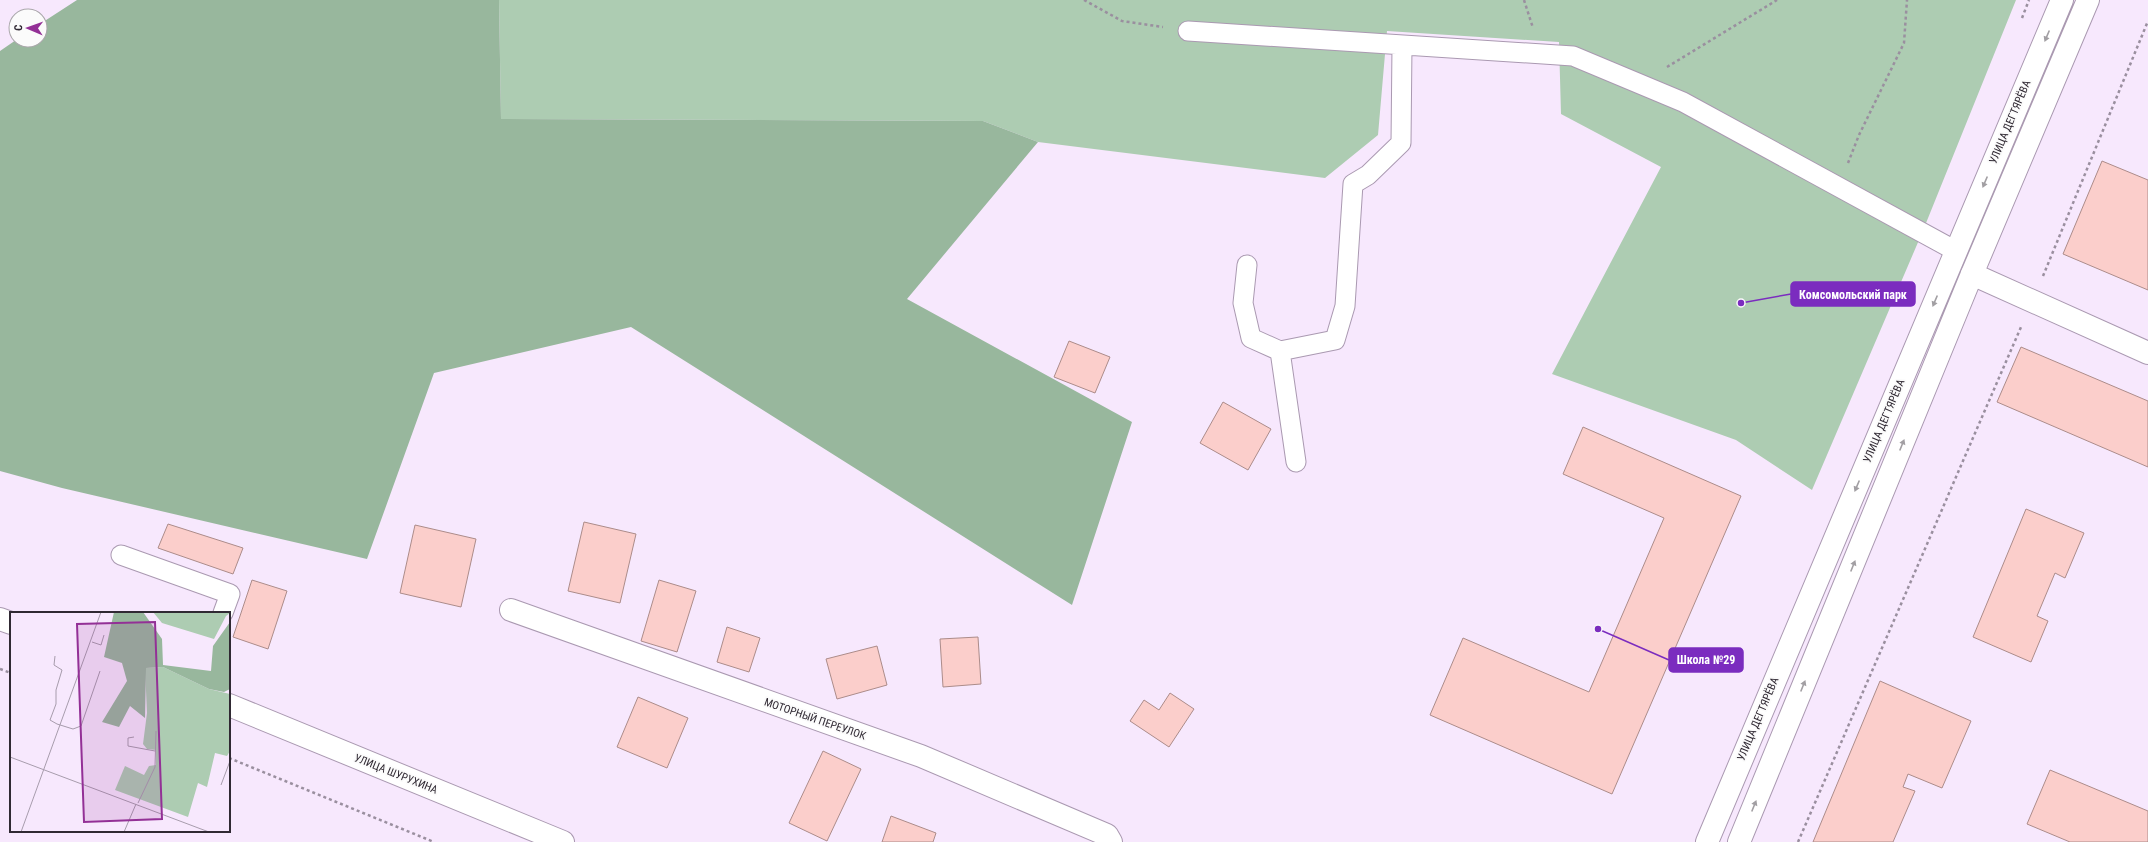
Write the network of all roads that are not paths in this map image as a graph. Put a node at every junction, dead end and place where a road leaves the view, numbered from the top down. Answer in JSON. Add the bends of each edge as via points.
{"nodes":[{"id":1,"x":2062,"y":0,"type":"edge"},
{"id":2,"x":2088,"y":0,"type":"edge"},
{"id":3,"x":1188,"y":31,"type":"road end"},
{"id":4,"x":1402,"y":46,"type":"junction"},
{"id":5,"x":1956,"y":251,"type":"junction"},
{"id":6,"x":1247,"y":265,"type":"dead end"},
{"id":7,"x":1972,"y":274,"type":"junction"},
{"id":8,"x":1280,"y":351,"type":"junction"},
{"id":9,"x":2148,"y":353,"type":"edge"},
{"id":10,"x":1296,"y":462,"type":"dead end"},
{"id":11,"x":121,"y":555,"type":"dead end"},
{"id":12,"x":511,"y":610,"type":"dead end"},
{"id":13,"x":223,"y":612,"type":"edge"},
{"id":14,"x":0,"y":619,"type":"edge"},
{"id":15,"x":10,"y":624,"type":"edge"},
{"id":16,"x":230,"y":705,"type":"edge"},
{"id":17,"x":563,"y":842,"type":"edge"},
{"id":18,"x":1111,"y":842,"type":"edge"},
{"id":19,"x":1707,"y":842,"type":"edge"},
{"id":20,"x":1739,"y":842,"type":"edge"}],
"edges":[{"from":1,"to":5,"type":"main road","name":"УЛИЦА ДЕГТЯРЁВА","one_way":true},
{"from":2,"to":7,"type":"main road"},
{"from":3,"to":4,"type":"lane"},
{"from":4,"to":5,"type":"lane","via":[[1573,56],[1683,102]]},
{"from":4,"to":8,"type":"lane","via":[[1402,143],[1368,175],[1353,184],[1345,306],[1334,340]]},
{"from":5,"to":19,"type":"main road","name":"УЛИЦА ДЕГТЯРЁВА","one_way":true},
{"from":6,"to":8,"type":"lane","via":[[1243,303],[1251,338]]},
{"from":7,"to":9,"type":"main road"},
{"from":20,"to":7,"type":"main road","one_way":true},
{"from":8,"to":10,"type":"lane"},
{"from":11,"to":13,"type":"lane","via":[[230,594]]},
{"from":12,"to":18,"type":"main road","name":"МОТОРНЫЙ ПЕРЕУЛОК","via":[[921,756],[1107,835]]},
{"from":14,"to":15,"type":"main road"},
{"from":16,"to":17,"type":"main road","name":"УЛИЦА ШУРУХИНА"}]}
